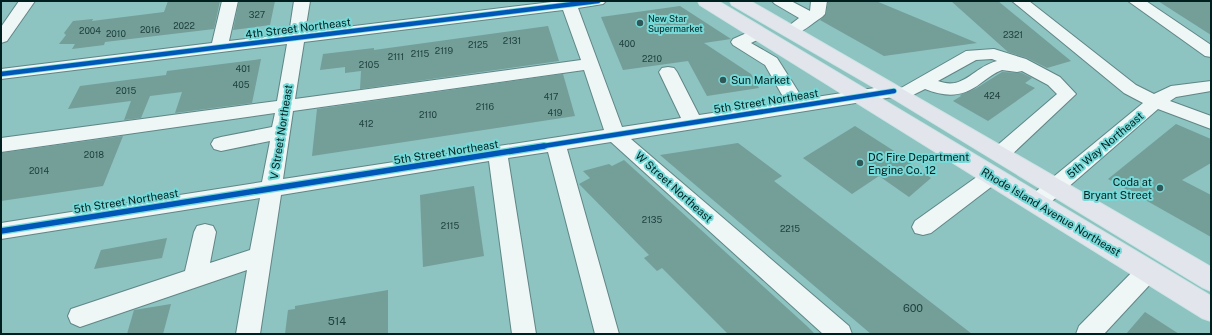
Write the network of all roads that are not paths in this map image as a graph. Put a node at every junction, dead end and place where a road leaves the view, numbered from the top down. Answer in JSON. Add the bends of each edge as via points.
{"nodes":[{"id":1,"x":27,"y":1,"type":"edge"},
{"id":2,"x":230,"y":1,"type":"edge"},
{"id":3,"x":302,"y":1,"type":"edge"},
{"id":4,"x":598,"y":1,"type":"edge"},
{"id":5,"x":706,"y":1,"type":"edge"},
{"id":6,"x":738,"y":1,"type":"edge"},
{"id":7,"x":780,"y":1,"type":"edge"},
{"id":8,"x":817,"y":1,"type":"edge"},
{"id":9,"x":1020,"y":1,"type":"edge"},
{"id":10,"x":1136,"y":1,"type":"edge"},
{"id":11,"x":568,"y":3,"type":"edge"},
{"id":12,"x":501,"y":7,"type":"edge"},
{"id":13,"x":757,"y":12,"type":"junction"},
{"id":14,"x":810,"y":18,"type":"junction"},
{"id":15,"x":6,"y":25,"type":"edge"},
{"id":16,"x":790,"y":31,"type":"junction"},
{"id":17,"x":758,"y":34,"type":"junction"},
{"id":18,"x":1,"y":38,"type":"edge"},
{"id":19,"x":296,"y":38,"type":"junction"},
{"id":20,"x":219,"y":48,"type":"junction"},
{"id":21,"x":787,"y":52,"type":"junction"},
{"id":22,"x":1211,"y":52,"type":"edge"},
{"id":23,"x":771,"y":62,"type":"junction"},
{"id":24,"x":590,"y":64,"type":"junction"},
{"id":25,"x":668,"y":72,"type":"dead end"},
{"id":26,"x":1,"y":74,"type":"edge"},
{"id":27,"x":1211,"y":86,"type":"edge"},
{"id":28,"x":898,"y":93,"type":"junction"},
{"id":29,"x":862,"y":96,"type":"junction"},
{"id":30,"x":1155,"y":102,"type":"junction"},
{"id":31,"x":285,"y":106,"type":"junction"},
{"id":32,"x":798,"y":106,"type":"junction"},
{"id":33,"x":693,"y":123,"type":"junction"},
{"id":34,"x":1211,"y":123,"type":"edge"},
{"id":35,"x":281,"y":132,"type":"junction"},
{"id":36,"x":616,"y":136,"type":"junction"},
{"id":37,"x":221,"y":144,"type":"dead end"},
{"id":38,"x":1,"y":145,"type":"edge"},
{"id":39,"x":556,"y":145,"type":"junction"},
{"id":40,"x":498,"y":154,"type":"junction"},
{"id":41,"x":996,"y":165,"type":"junction"},
{"id":42,"x":1055,"y":187,"type":"junction"},
{"id":43,"x":272,"y":189,"type":"junction"},
{"id":44,"x":1036,"y":203,"type":"junction"},
{"id":45,"x":923,"y":228,"type":"dead end"},
{"id":46,"x":1,"y":231,"type":"edge"},
{"id":47,"x":205,"y":232,"type":"dead end"},
{"id":48,"x":261,"y":256,"type":"junction"},
{"id":49,"x":1148,"y":271,"type":"junction"},
{"id":50,"x":196,"y":276,"type":"junction"},
{"id":51,"x":1211,"y":280,"type":"edge"},
{"id":52,"x":1211,"y":310,"type":"edge"},
{"id":53,"x":80,"y":316,"type":"dead end"},
{"id":54,"x":248,"y":334,"type":"edge"},
{"id":55,"x":524,"y":334,"type":"edge"},
{"id":56,"x":607,"y":334,"type":"edge"},
{"id":57,"x":840,"y":334,"type":"edge"},
{"id":58,"x":1088,"y":334,"type":"edge"}],
"edges":[{"from":1,"to":15,"type":"street"},
{"from":2,"to":20,"type":"street"},
{"from":3,"to":19,"type":"street","name":"V Street Northeast"},
{"from":4,"to":11,"type":"street","name":"4th Street Northeast"},
{"from":5,"to":17,"type":"main road","name":"Rhode Island Avenue Northeast"},
{"from":6,"to":13,"type":"main road","name":"Rhode Island Avenue Northeast"},
{"from":7,"to":13,"type":"street"},
{"from":7,"to":14,"type":"street"},
{"from":8,"to":14,"type":"street","via":[[817,14]]},
{"from":9,"to":30,"type":"street","via":[[1130,89]]},
{"from":10,"to":22,"type":"street"},
{"from":11,"to":12,"type":"street","name":"4th Street Northeast"},
{"from":11,"to":24,"type":"street","name":"W Street Northeast"},
{"from":12,"to":19,"type":"street","name":"4th Street Northeast"},
{"from":13,"to":16,"type":"main road","name":"Rhode Island Avenue Northeast"},
{"from":14,"to":16,"type":"street"},
{"from":15,"to":18,"type":"street"},
{"from":16,"to":28,"type":"main road","name":"Rhode Island Avenue Northeast"},
{"from":17,"to":21,"type":"main road","name":"Rhode Island Avenue Northeast"},
{"from":17,"to":23,"type":"street","via":[[739,42]]},
{"from":19,"to":20,"type":"street","name":"4th Street Northeast"},
{"from":19,"to":31,"type":"street","name":"V Street Northeast"},
{"from":20,"to":26,"type":"street","name":"4th Street Northeast"},
{"from":21,"to":23,"type":"street"},
{"from":21,"to":29,"type":"main road","name":"Rhode Island Avenue Northeast"},
{"from":23,"to":32,"type":"street"},
{"from":24,"to":31,"type":"street"},
{"from":24,"to":36,"type":"street","name":"W Street Northeast"},
{"from":25,"to":33,"type":"street"},
{"from":27,"to":30,"type":"street","name":"5th Way Northeast","via":[[1171,92]]},
{"from":28,"to":29,"type":"street","name":"5th Street Northeast"},
{"from":28,"to":41,"type":"main road","name":"Rhode Island Avenue Northeast"},
{"from":28,"to":41,"type":"street","via":[[972,55],[994,54],[1020,63],[1054,81],[1067,94]]},
{"from":29,"to":32,"type":"street","name":"5th Street Northeast"},
{"from":29,"to":41,"type":"main road","name":"Rhode Island Avenue Northeast"},
{"from":30,"to":34,"type":"street"},
{"from":30,"to":42,"type":"street","name":"5th Way Northeast"},
{"from":31,"to":35,"type":"street","name":"V Street Northeast"},
{"from":31,"to":38,"type":"street"},
{"from":32,"to":33,"type":"street","name":"5th Street Northeast"},
{"from":33,"to":36,"type":"street","name":"5th Street Northeast"},
{"from":35,"to":37,"type":"street"},
{"from":35,"to":43,"type":"street","name":"V Street Northeast"},
{"from":36,"to":39,"type":"street","name":"5th Street Northeast"},
{"from":36,"to":57,"type":"street","name":"W Street Northeast"},
{"from":39,"to":40,"type":"street","name":"5th Street Northeast"},
{"from":39,"to":56,"type":"street"},
{"from":40,"to":43,"type":"street","name":"5th Street Northeast"},
{"from":40,"to":55,"type":"street"},
{"from":41,"to":42,"type":"main road","name":"Rhode Island Avenue Northeast"},
{"from":41,"to":44,"type":"main road","name":"Rhode Island Avenue Northeast"},
{"from":41,"to":45,"type":"street"},
{"from":42,"to":44,"type":"street","name":"5th Way Northeast"},
{"from":42,"to":51,"type":"main road","name":"Rhode Island Avenue Northeast"},
{"from":43,"to":46,"type":"street","name":"5th Street Northeast"},
{"from":43,"to":48,"type":"street","name":"V Street Northeast"},
{"from":44,"to":49,"type":"main road","name":"Rhode Island Avenue Northeast"},
{"from":47,"to":50,"type":"street"},
{"from":48,"to":50,"type":"street"},
{"from":48,"to":54,"type":"street","name":"V Street Northeast"},
{"from":49,"to":52,"type":"main road","name":"Rhode Island Avenue Northeast"},
{"from":49,"to":58,"type":"street"},
{"from":50,"to":53,"type":"street"}]}
